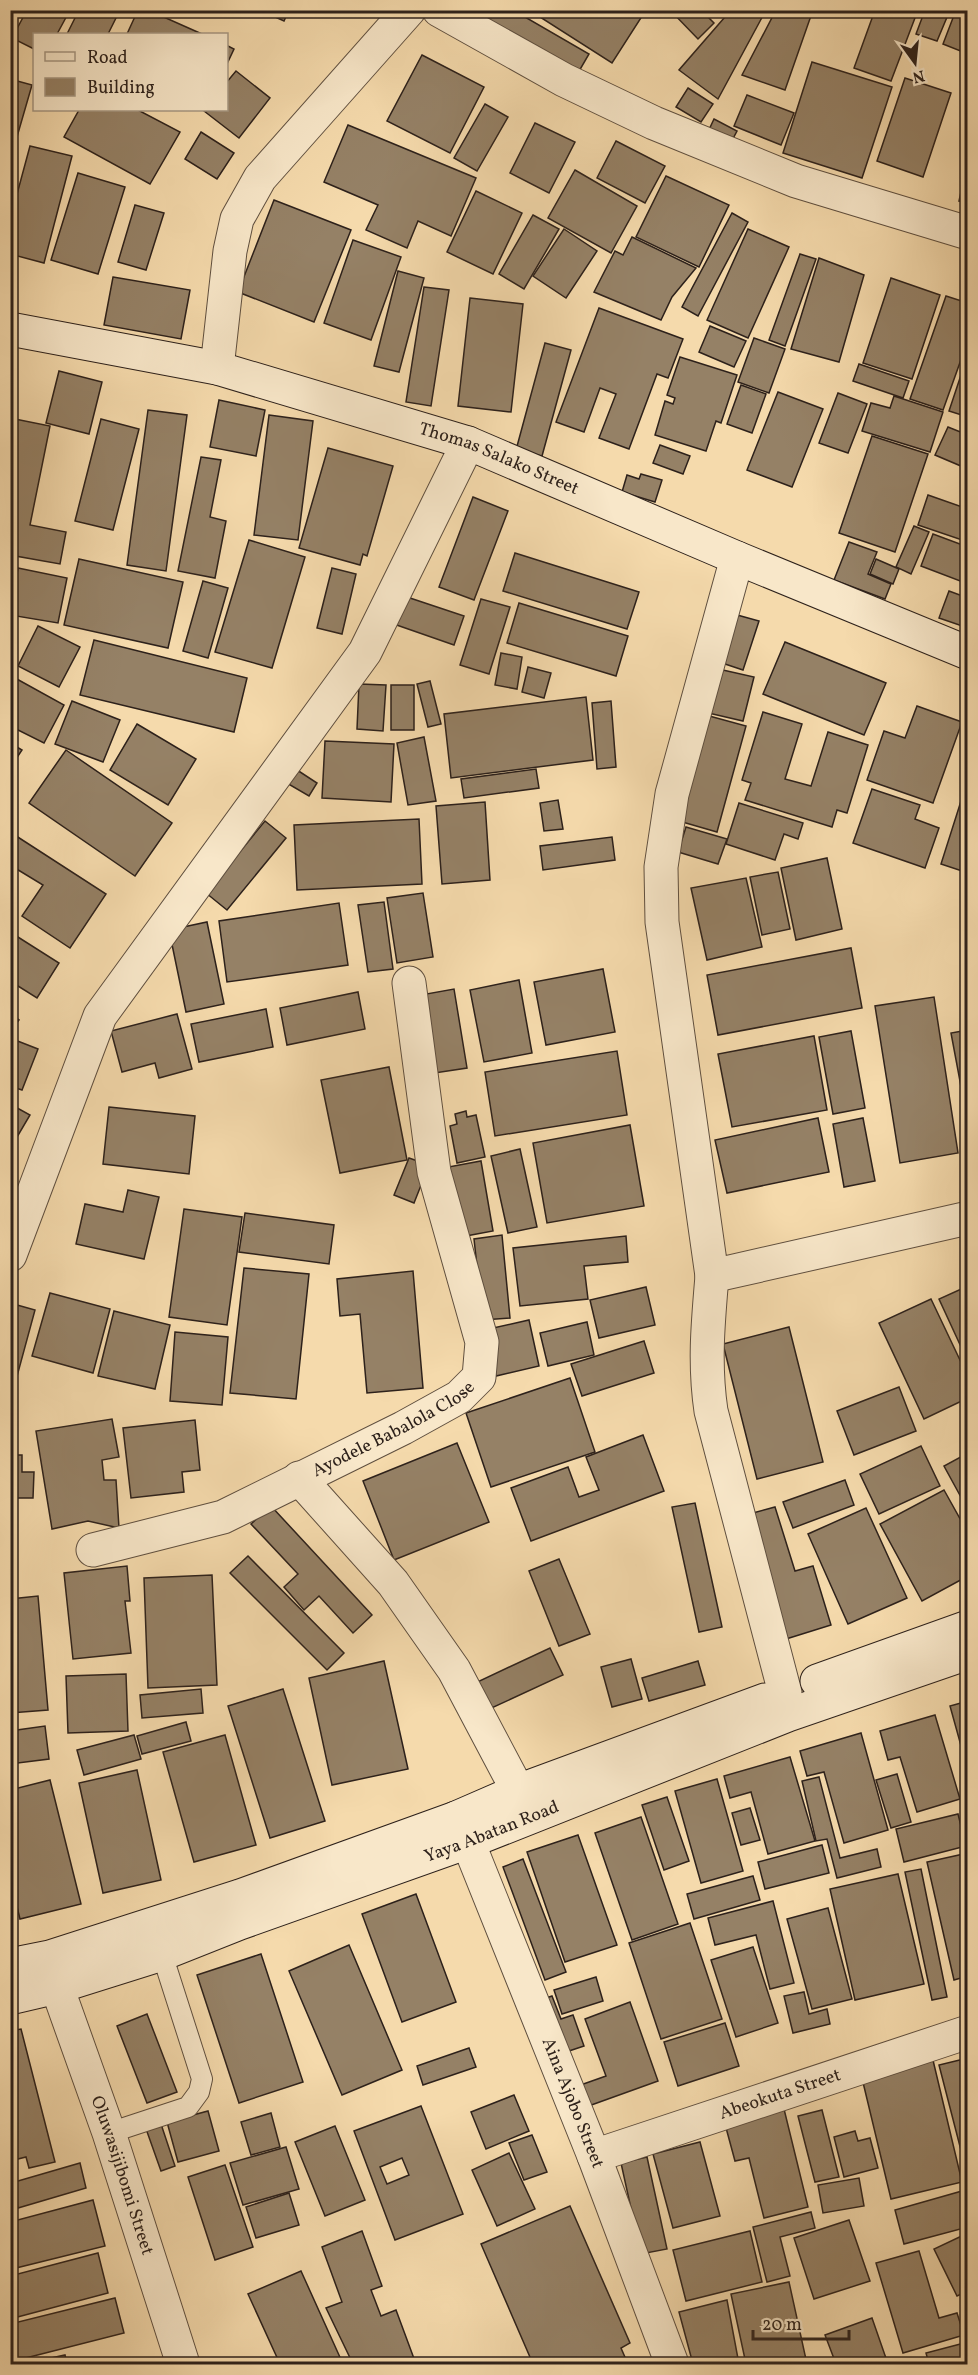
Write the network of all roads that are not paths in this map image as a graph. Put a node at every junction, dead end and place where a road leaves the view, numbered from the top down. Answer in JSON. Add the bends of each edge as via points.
{"nodes":[{"id":1,"x":409,"y":10,"type":"edge"},
{"id":2,"x":439,"y":10,"type":"edge"},
{"id":3,"x":968,"y":233,"type":"edge"},
{"id":4,"x":10,"y":329,"type":"edge"},
{"id":5,"x":217,"y":368,"type":"junction"},
{"id":6,"x":468,"y":442,"type":"junction"},
{"id":7,"x":737,"y":558,"type":"junction"},
{"id":8,"x":968,"y":653,"type":"edge"},
{"id":9,"x":409,"y":983,"type":"dead end"},
{"id":10,"x":968,"y":1218,"type":"edge"},
{"id":11,"x":10,"y":1255,"type":"edge"},
{"id":12,"x":712,"y":1276,"type":"junction"},
{"id":13,"x":299,"y":1478,"type":"junction"},
{"id":14,"x":93,"y":1550,"type":"dead end"},
{"id":15,"x":968,"y":1627,"type":"edge"},
{"id":16,"x":968,"y":1653,"type":"edge"},
{"id":17,"x":785,"y":1693,"type":"junction"},
{"id":18,"x":518,"y":1791,"type":"junction"},
{"id":19,"x":462,"y":1830,"type":"junction"},
{"id":20,"x":162,"y":1954,"type":"junction"},
{"id":21,"x":10,"y":1965,"type":"edge"},
{"id":22,"x":54,"y":1972,"type":"junction"},
{"id":23,"x":10,"y":1998,"type":"edge"},
{"id":24,"x":968,"y":2032,"type":"edge"},
{"id":25,"x":109,"y":2133,"type":"junction"},
{"id":26,"x":594,"y":2156,"type":"junction"},
{"id":27,"x":183,"y":2364,"type":"edge"},
{"id":28,"x":672,"y":2364,"type":"edge"}],
"edges":[{"from":1,"to":5,"type":"street","via":[[260,178],[237,219]]},
{"from":2,"to":3,"type":"street","via":[[564,80],[654,123],[796,181]]},
{"from":4,"to":5,"type":"street","name":"Thomas Salako Street"},
{"from":5,"to":6,"type":"street","name":"Thomas Salako Street"},
{"from":6,"to":7,"type":"street","name":"Thomas Salako Street"},
{"from":6,"to":11,"type":"street","via":[[364,652],[100,1016]]},
{"from":7,"to":8,"type":"street","name":"Thomas Salako Street"},
{"from":7,"to":12,"type":"street","via":[[672,794],[661,867],[662,922]]},
{"from":9,"to":13,"type":"street","name":"Ayodele Babalola Close","via":[[434,1172],[482,1342],[479,1377],[459,1397]]},
{"from":10,"to":12,"type":"street"},
{"from":12,"to":17,"type":"street","via":[[706,1351],[711,1410]]},
{"from":13,"to":14,"type":"street","name":"Ayodele Babalola Close","via":[[223,1517]]},
{"from":13,"to":18,"type":"street","via":[[393,1582],[454,1670]]},
{"from":15,"to":17,"type":"street","name":"Yaya Abatan Road"},
{"from":16,"to":19,"type":"street","name":"Yaya Abatan Road"},
{"from":17,"to":18,"type":"street","name":"Yaya Abatan Road"},
{"from":18,"to":19,"type":"street","name":"Yaya Abatan Road"},
{"from":19,"to":20,"type":"street","name":"Yaya Abatan Road"},
{"from":19,"to":22,"type":"street","name":"Yaya Abatan Road","via":[[240,1896]]},
{"from":19,"to":26,"type":"street","name":"Aina Ajobo Street"},
{"from":20,"to":22,"type":"street","name":"Yaya Abatan Road"},
{"from":20,"to":25,"type":"lane","via":[[202,2079],[199,2092],[188,2107]]},
{"from":21,"to":22,"type":"street","name":"Yaya Abatan Road"},
{"from":22,"to":23,"type":"street","name":"Yaya Abatan Road"},
{"from":22,"to":25,"type":"street","name":"Oluwasijibomi Street"},
{"from":24,"to":26,"type":"street","name":"Abeokuta Street"},
{"from":25,"to":27,"type":"street","name":"Oluwasijibomi Street"},
{"from":26,"to":28,"type":"street","name":"Aina Ajobo Street"}]}
